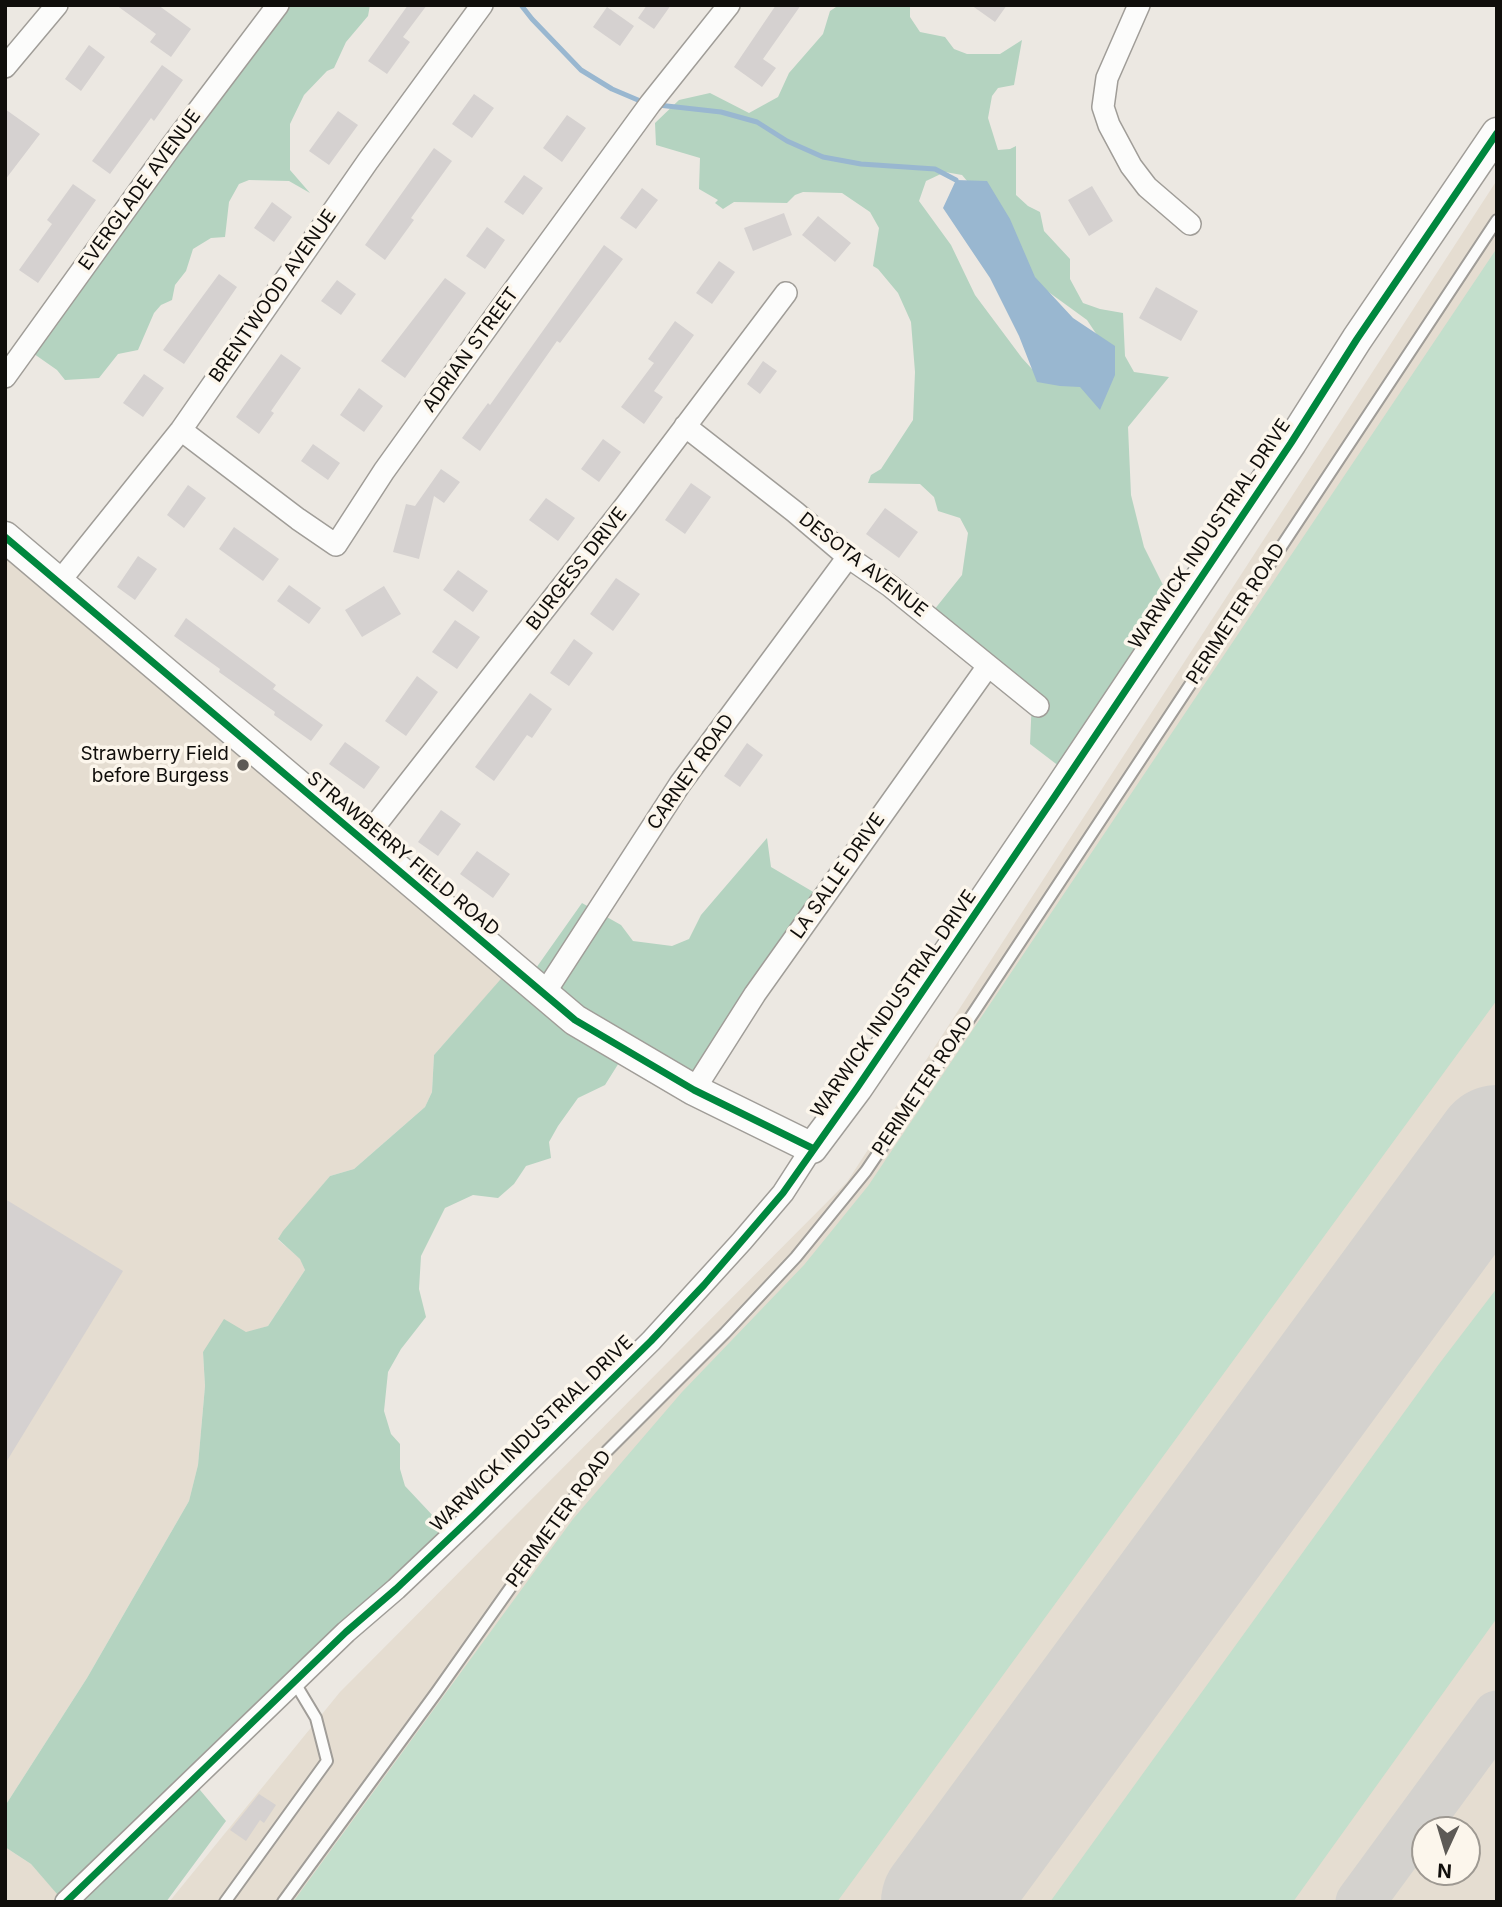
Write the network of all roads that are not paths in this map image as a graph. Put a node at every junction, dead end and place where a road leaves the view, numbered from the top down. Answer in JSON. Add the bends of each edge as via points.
{"nodes":[{"id":1,"x":57,"y":5,"type":"edge"},
{"id":2,"x":278,"y":5,"type":"edge"},
{"id":3,"x":482,"y":5,"type":"edge"},
{"id":4,"x":729,"y":5,"type":"edge"},
{"id":5,"x":1139,"y":5,"type":"edge"},
{"id":6,"x":5,"y":67,"type":"edge"},
{"id":7,"x":1497,"y":133,"type":"edge"},
{"id":8,"x":1497,"y":220,"type":"edge"},
{"id":9,"x":1190,"y":224,"type":"dead end"},
{"id":10,"x":786,"y":293,"type":"dead end"},
{"id":11,"x":5,"y":377,"type":"edge"},
{"id":12,"x":685,"y":426,"type":"junction"},
{"id":13,"x":181,"y":430,"type":"junction"},
{"id":14,"x":5,"y":537,"type":"edge"},
{"id":15,"x":848,"y":557,"type":"junction"},
{"id":16,"x":59,"y":582,"type":"junction"},
{"id":17,"x":988,"y":666,"type":"junction"},
{"id":18,"x":1038,"y":706,"type":"dead end"},
{"id":19,"x":363,"y":841,"type":"junction"},
{"id":20,"x":544,"y":994,"type":"junction"},
{"id":21,"x":694,"y":1090,"type":"junction"},
{"id":22,"x":812,"y":1148,"type":"junction"},
{"id":23,"x":295,"y":1683,"type":"junction"},
{"id":24,"x":66,"y":1902,"type":"edge"},
{"id":25,"x":225,"y":1902,"type":"edge"},
{"id":26,"x":283,"y":1902,"type":"edge"}],
"edges":[{"from":1,"to":6,"type":"street"},
{"from":2,"to":11,"type":"street","name":"EVERGLADE AVENUE"},
{"from":3,"to":13,"type":"street","name":"BRENTWOOD AVENUE"},
{"from":4,"to":13,"type":"street","name":"ADRIAN STREET","via":[[650,104],[509,297],[336,545]]},
{"from":5,"to":9,"type":"street","via":[[1107,78],[1103,107],[1113,135],[1139,177]]},
{"from":7,"to":22,"type":"street","name":"WARWICK INDUSTRIAL DRIVE","via":[[1040,818]]},
{"from":8,"to":26,"type":"lane","name":"PERIMETER ROAD","via":[[866,1171],[734,1324],[607,1451]]},
{"from":10,"to":12,"type":"street","name":"BURGESS DRIVE"},
{"from":12,"to":15,"type":"street","name":"DESOTA AVENUE"},
{"from":12,"to":19,"type":"street","name":"BURGESS DRIVE"},
{"from":13,"to":16,"type":"street","name":"BRENTWOOD AVENUE"},
{"from":14,"to":16,"type":"street","name":"STRAWBERRY FIELD ROAD"},
{"from":15,"to":17,"type":"street","name":"DESOTA AVENUE"},
{"from":15,"to":20,"type":"street","name":"CARNEY ROAD","via":[[680,785]]},
{"from":16,"to":19,"type":"street","name":"STRAWBERRY FIELD ROAD"},
{"from":17,"to":18,"type":"street","name":"DESOTA AVENUE"},
{"from":17,"to":21,"type":"street","name":"LA SALLE DRIVE","via":[[779,960]]},
{"from":19,"to":20,"type":"street","name":"STRAWBERRY FIELD ROAD"},
{"from":20,"to":21,"type":"street","name":"STRAWBERRY FIELD ROAD","via":[[575,1020]]},
{"from":21,"to":22,"type":"street","name":"STRAWBERRY FIELD ROAD"},
{"from":22,"to":23,"type":"street","name":"WARWICK INDUSTRIAL DRIVE","via":[[783,1193],[651,1340]]},
{"from":23,"to":24,"type":"street","name":"WARWICK INDUSTRIAL DRIVE"},
{"from":23,"to":25,"type":"lane","via":[[316,1718],[327,1761]]}]}
